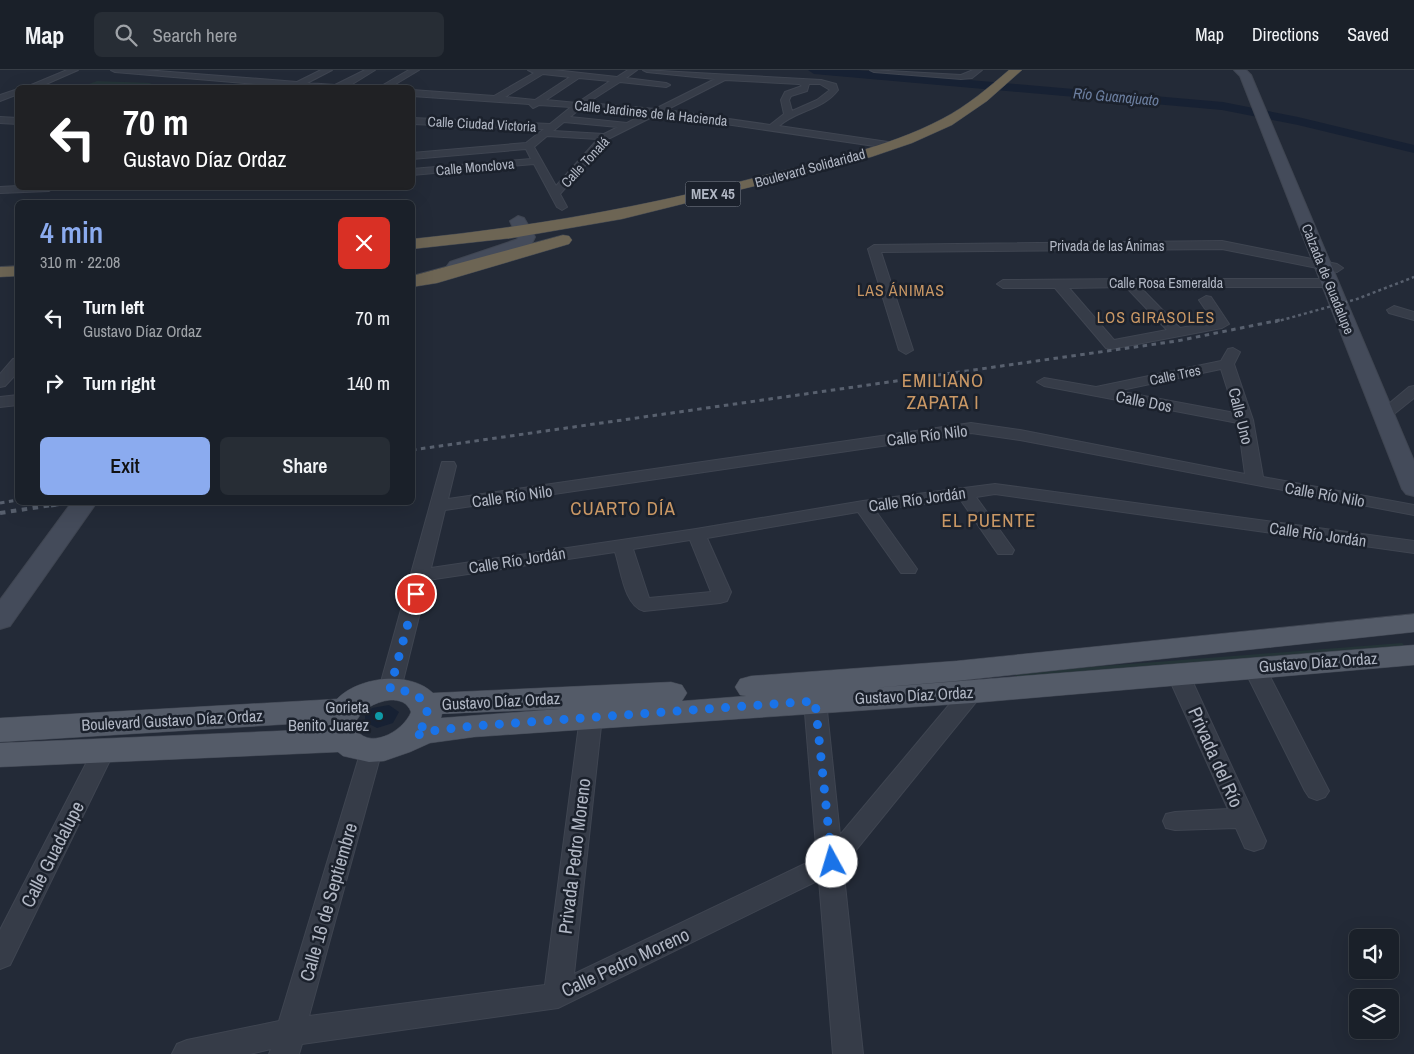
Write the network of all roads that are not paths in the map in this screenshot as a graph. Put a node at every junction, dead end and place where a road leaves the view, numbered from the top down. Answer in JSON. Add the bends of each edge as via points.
{"nodes":[{"id":1,"x":74,"y":70,"type":"edge"},
{"id":2,"x":115,"y":70,"type":"edge"},
{"id":3,"x":243,"y":70,"type":"edge"},
{"id":4,"x":328,"y":70,"type":"edge"},
{"id":5,"x":371,"y":70,"type":"edge"},
{"id":6,"x":415,"y":70,"type":"edge"},
{"id":7,"x":532,"y":70,"type":"edge"},
{"id":8,"x":633,"y":70,"type":"edge"},
{"id":9,"x":647,"y":70,"type":"edge"},
{"id":10,"x":712,"y":70,"type":"edge"},
{"id":11,"x":874,"y":70,"type":"edge"},
{"id":12,"x":1016,"y":70,"type":"edge"},
{"id":13,"x":1240,"y":70,"type":"edge"},
{"id":14,"x":1247,"y":70,"type":"edge"},
{"id":15,"x":542,"y":71,"type":"edge"},
{"id":16,"x":277,"y":74,"type":"dead end"},
{"id":17,"x":578,"y":75,"type":"junction"},
{"id":18,"x":724,"y":78,"type":"junction"},
{"id":19,"x":223,"y":79,"type":"junction"},
{"id":20,"x":618,"y":79,"type":"junction"},
{"id":21,"x":744,"y":79,"type":"junction"},
{"id":22,"x":988,"y":80,"type":"edge"},
{"id":23,"x":260,"y":81,"type":"junction"},
{"id":24,"x":799,"y":81,"type":"junction"},
{"id":25,"x":657,"y":84,"type":"junction"},
{"id":26,"x":36,"y":85,"type":"edge"},
{"id":27,"x":209,"y":85,"type":"edge"},
{"id":28,"x":252,"y":85,"type":"edge"},
{"id":29,"x":286,"y":85,"type":"edge"},
{"id":30,"x":295,"y":85,"type":"edge"},
{"id":31,"x":340,"y":85,"type":"edge"},
{"id":32,"x":388,"y":85,"type":"edge"},
{"id":33,"x":700,"y":89,"type":"junction"},
{"id":34,"x":15,"y":93,"type":"edge"},
{"id":35,"x":415,"y":94,"type":"edge"},
{"id":36,"x":453,"y":96,"type":"junction"},
{"id":37,"x":0,"y":98,"type":"edge"},
{"id":38,"x":495,"y":99,"type":"junction"},
{"id":39,"x":537,"y":102,"type":"junction"},
{"id":40,"x":579,"y":106,"type":"junction"},
{"id":41,"x":623,"y":109,"type":"junction"},
{"id":42,"x":654,"y":111,"type":"junction"},
{"id":43,"x":788,"y":114,"type":"junction"},
{"id":44,"x":1266,"y":114,"type":"junction"},
{"id":45,"x":561,"y":119,"type":"junction"},
{"id":46,"x":15,"y":121,"type":"edge"},
{"id":47,"x":415,"y":121,"type":"edge"},
{"id":48,"x":2,"y":122,"type":"edge"},
{"id":49,"x":415,"y":122,"type":"edge"},
{"id":50,"x":461,"y":122,"type":"junction"},
{"id":51,"x":509,"y":124,"type":"junction"},
{"id":52,"x":626,"y":125,"type":"junction"},
{"id":53,"x":773,"y":127,"type":"junction"},
{"id":54,"x":548,"y":130,"type":"junction"},
{"id":55,"x":605,"y":137,"type":"junction"},
{"id":56,"x":882,"y":144,"type":"junction"},
{"id":57,"x":529,"y":146,"type":"junction"},
{"id":58,"x":415,"y":156,"type":"edge"},
{"id":59,"x":538,"y":161,"type":"junction"},
{"id":60,"x":415,"y":172,"type":"edge"},
{"id":61,"x":15,"y":188,"type":"edge"},
{"id":62,"x":0,"y":190,"type":"edge"},
{"id":63,"x":555,"y":194,"type":"junction"},
{"id":64,"x":698,"y":198,"type":"junction"},
{"id":65,"x":562,"y":207,"type":"dead end"},
{"id":66,"x":521,"y":226,"type":"junction"},
{"id":67,"x":415,"y":232,"type":"edge"},
{"id":68,"x":415,"y":237,"type":"edge"},
{"id":69,"x":415,"y":244,"type":"edge"},
{"id":70,"x":15,"y":270,"type":"edge"},
{"id":71,"x":0,"y":272,"type":"edge"},
{"id":72,"x":1329,"y":272,"type":"junction"},
{"id":73,"x":415,"y":280,"type":"edge"},
{"id":74,"x":415,"y":280,"type":"edge"},
{"id":75,"x":15,"y":282,"type":"edge"},
{"id":76,"x":1129,"y":283,"type":"junction"},
{"id":77,"x":0,"y":284,"type":"edge"},
{"id":78,"x":1003,"y":284,"type":"dead end"},
{"id":79,"x":1059,"y":284,"type":"junction"},
{"id":80,"x":1206,"y":300,"type":"dead end"},
{"id":81,"x":1394,"y":310,"type":"dead end"},
{"id":82,"x":1414,"y":316,"type":"edge"},
{"id":83,"x":1177,"y":333,"type":"junction"},
{"id":84,"x":1111,"y":346,"type":"joint"},
{"id":85,"x":906,"y":350,"type":"dead end"},
{"id":86,"x":1230,"y":358,"type":"joint"},
{"id":87,"x":15,"y":366,"type":"edge"},
{"id":88,"x":1044,"y":382,"type":"dead end"},
{"id":89,"x":0,"y":383,"type":"edge"},
{"id":90,"x":1414,"y":390,"type":"edge"},
{"id":91,"x":1093,"y":392,"type":"junction"},
{"id":92,"x":15,"y":400,"type":"edge"},
{"id":93,"x":0,"y":402,"type":"edge"},
{"id":94,"x":1391,"y":410,"type":"junction"},
{"id":95,"x":1244,"y":420,"type":"junction"},
{"id":96,"x":1414,"y":448,"type":"edge"},
{"id":97,"x":448,"y":466,"type":"dead end"},
{"id":98,"x":1255,"y":481,"type":"junction"},
{"id":99,"x":1414,"y":489,"type":"edge"},
{"id":100,"x":964,"y":492,"type":"junction"},
{"id":101,"x":62,"y":505,"type":"edge"},
{"id":102,"x":83,"y":505,"type":"edge"},
{"id":103,"x":437,"y":506,"type":"junction"},
{"id":104,"x":863,"y":506,"type":"junction"},
{"id":105,"x":1414,"y":510,"type":"edge"},
{"id":106,"x":696,"y":534,"type":"junction"},
{"id":107,"x":622,"y":544,"type":"junction"},
{"id":108,"x":1414,"y":547,"type":"edge"},
{"id":109,"x":1005,"y":550,"type":"dead end"},
{"id":110,"x":908,"y":570,"type":"dead end"},
{"id":111,"x":421,"y":575,"type":"junction"},
{"id":112,"x":0,"y":591,"type":"edge"},
{"id":113,"x":0,"y":620,"type":"edge"},
{"id":114,"x":1414,"y":623,"type":"edge"},
{"id":115,"x":1414,"y":655,"type":"edge"},
{"id":116,"x":1254,"y":667,"type":"junction"},
{"id":117,"x":1178,"y":674,"type":"junction"},
{"id":118,"x":390,"y":689,"type":"junction"},
{"id":119,"x":972,"y":692,"type":"junction"},
{"id":120,"x":815,"y":701,"type":"junction"},
{"id":121,"x":425,"y":704,"type":"junction"},
{"id":122,"x":591,"y":717,"type":"junction"},
{"id":123,"x":0,"y":730,"type":"edge"},
{"id":124,"x":353,"y":733,"type":"junction"},
{"id":125,"x":415,"y":736,"type":"junction"},
{"id":126,"x":103,"y":752,"type":"junction"},
{"id":127,"x":0,"y":755,"type":"edge"},
{"id":128,"x":1317,"y":791,"type":"dead end"},
{"id":129,"x":1243,"y":818,"type":"junction"},
{"id":130,"x":1176,"y":821,"type":"dead end"},
{"id":131,"x":1254,"y":841,"type":"dead end"},
{"id":132,"x":832,"y":862,"type":"junction"},
{"id":133,"x":0,"y":957,"type":"edge"},
{"id":134,"x":558,"y":996,"type":"junction"},
{"id":135,"x":287,"y":1043,"type":"edge"},
{"id":136,"x":187,"y":1054,"type":"edge"},
{"id":137,"x":848,"y":1054,"type":"edge"}],
"edges":[{"from":1,"to":26,"type":"street"},
{"from":2,"to":19,"type":"street"},
{"from":3,"to":19,"type":"street"},
{"from":4,"to":30,"type":"street"},
{"from":5,"to":31,"type":"street"},
{"from":6,"to":32,"type":"street"},
{"from":7,"to":15,"type":"street"},
{"from":8,"to":20,"type":"street"},
{"from":9,"to":18,"type":"street"},
{"from":10,"to":21,"type":"street","via":[[741,74]]},
{"from":11,"to":22,"type":"street"},
{"from":12,"to":22,"type":"highway","name":"Boulevard Solidaridad","number":"MEX 45"},
{"from":13,"to":44,"type":"main road","name":"Calzada de Guadalupe"},
{"from":14,"to":44,"type":"main road","name":"Calzada de Guadalupe","via":[[1252,75]]},
{"from":15,"to":17,"type":"street"},
{"from":15,"to":38,"type":"street"},
{"from":16,"to":23,"type":"street"},
{"from":17,"to":20,"type":"street"},
{"from":17,"to":39,"type":"street"},
{"from":18,"to":21,"type":"street"},
{"from":18,"to":33,"type":"street","name":"Calle Tonalá"},
{"from":19,"to":23,"type":"street"},
{"from":19,"to":27,"type":"street"},
{"from":20,"to":25,"type":"street"},
{"from":20,"to":40,"type":"street"},
{"from":21,"to":24,"type":"street"},
{"from":22,"to":56,"type":"highway","name":"Boulevard Solidaridad","number":"MEX 45","via":[[969,109],[926,132]]},
{"from":23,"to":28,"type":"street"},
{"from":23,"to":29,"type":"street"},
{"from":24,"to":43,"type":"street","via":[[806,86],[788,94],[785,100]]},
{"from":24,"to":43,"type":"street","via":[[825,83],[833,86],[834,90],[820,103]]},
{"from":25,"to":33,"type":"street"},
{"from":25,"to":41,"type":"street"},
{"from":33,"to":42,"type":"street","name":"Calle Tonalá"},
{"from":34,"to":37,"type":"street"},
{"from":35,"to":36,"type":"street","name":"Calle Jardines de la Hacienda"},
{"from":36,"to":38,"type":"street","name":"Calle Jardines de la Hacienda"},
{"from":36,"to":47,"type":"street"},
{"from":38,"to":39,"type":"street","name":"Calle Jardines de la Hacienda"},
{"from":38,"to":50,"type":"street"},
{"from":39,"to":40,"type":"street","name":"Calle Jardines de la Hacienda"},
{"from":39,"to":51,"type":"street"},
{"from":40,"to":41,"type":"street","name":"Calle Jardines de la Hacienda"},
{"from":40,"to":45,"type":"street"},
{"from":41,"to":42,"type":"street","name":"Calle Jardines de la Hacienda"},
{"from":42,"to":52,"type":"street","name":"Calle Tonalá"},
{"from":42,"to":53,"type":"street","name":"Calle Jardines de la Hacienda"},
{"from":43,"to":53,"type":"street"},
{"from":44,"to":72,"type":"main road","name":"Calzada de Guadalupe"},
{"from":45,"to":52,"type":"street"},
{"from":45,"to":54,"type":"street"},
{"from":46,"to":48,"type":"street"},
{"from":49,"to":50,"type":"street","name":"Calle Ciudad Victoria"},
{"from":50,"to":51,"type":"street","name":"Calle Ciudad Victoria"},
{"from":51,"to":54,"type":"street","name":"Calle Ciudad Victoria"},
{"from":52,"to":55,"type":"street","name":"Calle Tonalá"},
{"from":53,"to":56,"type":"street","name":"Calle Jardines de la Hacienda"},
{"from":54,"to":55,"type":"street","name":"Calle Ciudad Victoria"},
{"from":54,"to":57,"type":"street"},
{"from":55,"to":63,"type":"street","name":"Calle Tonalá"},
{"from":56,"to":64,"type":"highway","name":"Boulevard Solidaridad","number":"MEX 45","via":[[836,162]]},
{"from":56,"to":66,"type":"highway","name":"Boulevard Solidaridad","number":"MEX 45","via":[[644,204]]},
{"from":57,"to":58,"type":"street"},
{"from":57,"to":59,"type":"street"},
{"from":59,"to":60,"type":"street","name":"Calle Monclova"},
{"from":59,"to":63,"type":"street"},
{"from":61,"to":62,"type":"street"},
{"from":63,"to":65,"type":"street"},
{"from":64,"to":66,"type":"highway","name":"Boulevard Solidaridad","number":"MEX 45"},
{"from":64,"to":73,"type":"highway","via":[[468,268]]},
{"from":66,"to":67,"type":"highway","name":"Boulevard Solidaridad","number":"MEX 45"},
{"from":66,"to":68,"type":"highway"},
{"from":66,"to":69,"type":"highway","name":"Boulevard Solidaridad","number":"MEX 45"},
{"from":66,"to":74,"type":"main road","via":[[527,240],[520,245]]},
{"from":70,"to":71,"type":"highway"},
{"from":72,"to":76,"type":"street","name":"Calle Rosa Esmeralda"},
{"from":72,"to":85,"type":"street","name":"Privada de las Ánimas","via":[[1222,245],[874,249]]},
{"from":72,"to":94,"type":"main road","name":"Calzada de Guadalupe"},
{"from":75,"to":77,"type":"highway"},
{"from":76,"to":79,"type":"street","name":"Calle Rosa Esmeralda"},
{"from":76,"to":83,"type":"street"},
{"from":78,"to":79,"type":"street","name":"Calle Rosa Esmeralda"},
{"from":79,"to":84,"type":"street"},
{"from":80,"to":83,"type":"street","via":[[1222,324]]},
{"from":81,"to":82,"type":"street"},
{"from":83,"to":84,"type":"street"},
{"from":86,"to":91,"type":"street","name":"Calle Tres"},
{"from":86,"to":95,"type":"street","name":"Calle Uno"},
{"from":87,"to":89,"type":"street"},
{"from":88,"to":91,"type":"street","name":"Calle Dos"},
{"from":90,"to":94,"type":"street"},
{"from":91,"to":95,"type":"street","name":"Calle Dos"},
{"from":92,"to":93,"type":"street"},
{"from":94,"to":96,"type":"main road","name":"Calzada de Guadalupe"},
{"from":94,"to":99,"type":"main road","name":"Calzada de Guadalupe"},
{"from":95,"to":98,"type":"street","name":"Calle Uno"},
{"from":97,"to":103,"type":"street"},
{"from":98,"to":103,"type":"street","name":"Calle Río Nilo","via":[[1020,435],[960,428]]},
{"from":98,"to":105,"type":"street","name":"Calle Río Nilo"},
{"from":100,"to":104,"type":"street","name":"Calle Río Jordán"},
{"from":100,"to":108,"type":"street","name":"Calle Río Jordán","via":[[995,489]]},
{"from":100,"to":109,"type":"street"},
{"from":101,"to":112,"type":"main road"},
{"from":102,"to":113,"type":"main road"},
{"from":103,"to":111,"type":"street"},
{"from":104,"to":106,"type":"street","name":"Calle Río Jordán"},
{"from":104,"to":110,"type":"street"},
{"from":106,"to":107,"type":"street","name":"Calle Río Jordán"},
{"from":106,"to":107,"type":"street","via":[[721,592],[720,597],[644,605]]},
{"from":107,"to":111,"type":"street","name":"Calle Río Jordán"},
{"from":111,"to":118,"type":"street"},
{"from":114,"to":121,"type":"main road","name":"Gustavo Díaz Ordaz","via":[[956,671],[672,693]]},
{"from":115,"to":116,"type":"main road","name":"Gustavo Díaz Ordaz"},
{"from":116,"to":117,"type":"main road","name":"Gustavo Díaz Ordaz"},
{"from":116,"to":128,"type":"street"},
{"from":117,"to":119,"type":"main road","name":"Gustavo Díaz Ordaz"},
{"from":117,"to":129,"type":"street","name":"Privada del Río"},
{"from":118,"to":121,"type":"main road","via":[[412,693]]},
{"from":118,"to":124,"type":"main road","via":[[364,695]]},
{"from":119,"to":120,"type":"main road","name":"Gustavo Díaz Ordaz"},
{"from":119,"to":132,"type":"street","name":"Calle Pedro Moreno"},
{"from":120,"to":122,"type":"main road","name":"Gustavo Díaz Ordaz"},
{"from":120,"to":132,"type":"street"},
{"from":121,"to":125,"type":"main road","via":[[426,720]]},
{"from":122,"to":125,"type":"main road","name":"Gustavo Díaz Ordaz","via":[[454,728]]},
{"from":122,"to":134,"type":"street","name":"Privada Pedro Moreno"},
{"from":123,"to":124,"type":"main road","name":"Boulevard Gustavo Díaz Ordaz"},
{"from":124,"to":125,"type":"main road","via":[[387,748]]},
{"from":124,"to":126,"type":"main road","name":"Boulevard Gustavo Díaz Ordaz"},
{"from":124,"to":135,"type":"street","name":"Calle 16 de Septiembre"},
{"from":126,"to":127,"type":"main road","name":"Boulevard Gustavo Díaz Ordaz"},
{"from":126,"to":133,"type":"street","name":"Calle Guadalupe"},
{"from":129,"to":130,"type":"street"},
{"from":129,"to":131,"type":"street","name":"Privada del Río"},
{"from":132,"to":134,"type":"street","name":"Calle Pedro Moreno"},
{"from":132,"to":137,"type":"street"},
{"from":134,"to":135,"type":"street","name":"Calle Pedro Moreno"},
{"from":135,"to":136,"type":"street","name":"Calle Pedro Moreno"}]}
